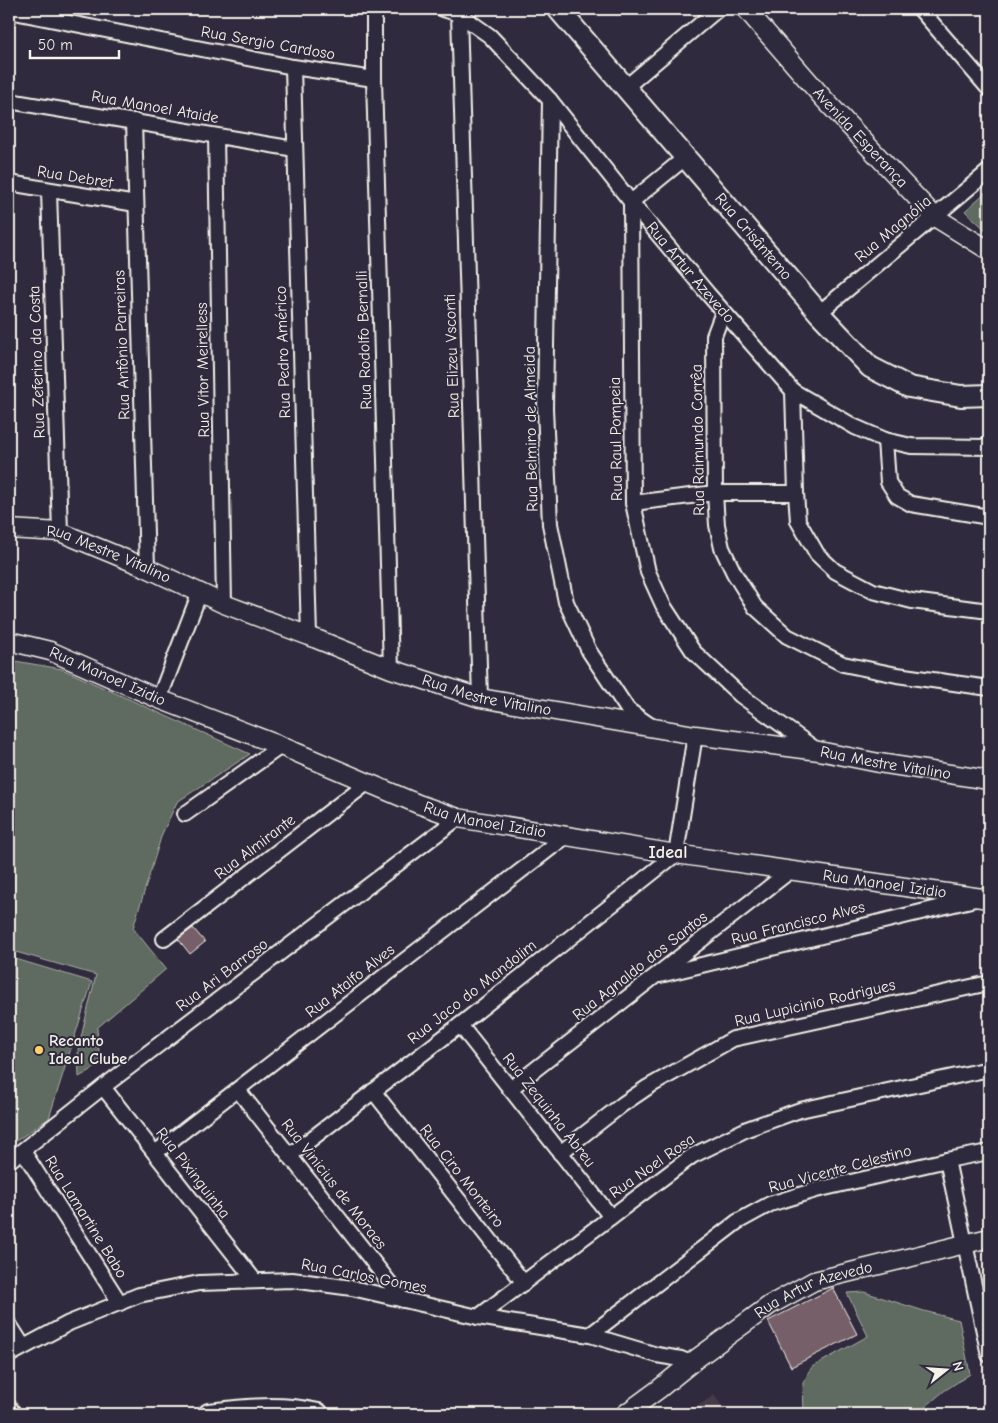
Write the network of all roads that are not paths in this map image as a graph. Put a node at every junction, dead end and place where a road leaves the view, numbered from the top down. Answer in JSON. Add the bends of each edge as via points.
{"nodes":[{"id":1,"x":374,"y":9,"type":"edge"},
{"id":2,"x":443,"y":9,"type":"edge"},
{"id":3,"x":558,"y":9,"type":"edge"},
{"id":4,"x":718,"y":9,"type":"edge"},
{"id":5,"x":746,"y":9,"type":"edge"},
{"id":6,"x":920,"y":9,"type":"edge"},
{"id":7,"x":9,"y":11,"type":"edge"},
{"id":8,"x":459,"y":14,"type":"junction"},
{"id":9,"x":292,"y":67,"type":"junction"},
{"id":10,"x":374,"y":79,"type":"junction"},
{"id":11,"x":626,"y":87,"type":"junction"},
{"id":12,"x":989,"y":89,"type":"edge"},
{"id":13,"x":9,"y":100,"type":"edge"},
{"id":14,"x":550,"y":100,"type":"junction"},
{"id":15,"x":134,"y":121,"type":"junction"},
{"id":16,"x":216,"y":136,"type":"junction"},
{"id":17,"x":295,"y":149,"type":"junction"},
{"id":18,"x":683,"y":159,"type":"junction"},
{"id":19,"x":989,"y":171,"type":"edge"},
{"id":20,"x":9,"y":183,"type":"edge"},
{"id":21,"x":50,"y":191,"type":"junction"},
{"id":22,"x":635,"y":199,"type":"junction"},
{"id":23,"x":136,"y":204,"type":"junction"},
{"id":24,"x":935,"y":217,"type":"junction"},
{"id":25,"x":989,"y":248,"type":"edge"},
{"id":26,"x":723,"y":312,"type":"junction"},
{"id":27,"x":819,"y":313,"type":"junction"},
{"id":28,"x":793,"y":391,"type":"junction"},
{"id":29,"x":989,"y":395,"type":"edge"},
{"id":30,"x":885,"y":440,"type":"junction"},
{"id":31,"x":989,"y":447,"type":"edge"},
{"id":32,"x":715,"y":492,"type":"junction"},
{"id":33,"x":796,"y":493,"type":"junction"},
{"id":34,"x":633,"y":502,"type":"junction"},
{"id":35,"x":989,"y":517,"type":"edge"},
{"id":36,"x":9,"y":529,"type":"edge"},
{"id":37,"x":60,"y":532,"type":"junction"},
{"id":38,"x":147,"y":568,"type":"junction"},
{"id":39,"x":200,"y":592,"type":"junction"},
{"id":40,"x":224,"y":604,"type":"junction"},
{"id":41,"x":989,"y":611,"type":"edge"},
{"id":42,"x":309,"y":636,"type":"junction"},
{"id":43,"x":9,"y":641,"type":"edge"},
{"id":44,"x":391,"y":669,"type":"junction"},
{"id":45,"x":989,"y":688,"type":"edge"},
{"id":46,"x":480,"y":698,"type":"junction"},
{"id":47,"x":159,"y":699,"type":"junction"},
{"id":48,"x":651,"y":726,"type":"junction"},
{"id":49,"x":694,"y":735,"type":"junction"},
{"id":50,"x":281,"y":746,"type":"junction"},
{"id":51,"x":819,"y":751,"type":"junction"},
{"id":52,"x":989,"y":780,"type":"edge"},
{"id":53,"x":367,"y":783,"type":"junction"},
{"id":54,"x":185,"y":814,"type":"dead end"},
{"id":55,"x":458,"y":818,"type":"junction"},
{"id":56,"x":566,"y":836,"type":"junction"},
{"id":57,"x":676,"y":854,"type":"junction"},
{"id":58,"x":790,"y":871,"type":"junction"},
{"id":59,"x":984,"y":899,"type":"edge"},
{"id":60,"x":164,"y":938,"type":"dead end"},
{"id":61,"x":656,"y":976,"type":"junction"},
{"id":62,"x":989,"y":983,"type":"edge"},
{"id":63,"x":460,"y":1024,"type":"junction"},
{"id":64,"x":989,"y":1069,"type":"edge"},
{"id":65,"x":103,"y":1087,"type":"junction"},
{"id":66,"x":510,"y":1089,"type":"junction"},
{"id":67,"x":238,"y":1090,"type":"junction"},
{"id":68,"x":373,"y":1091,"type":"junction"},
{"id":69,"x":23,"y":1151,"type":"junction"},
{"id":70,"x":989,"y":1152,"type":"edge"},
{"id":71,"x":560,"y":1153,"type":"junction"},
{"id":72,"x":155,"y":1154,"type":"junction"},
{"id":73,"x":289,"y":1156,"type":"junction"},
{"id":74,"x":947,"y":1160,"type":"junction"},
{"id":75,"x":9,"y":1161,"type":"edge"},
{"id":76,"x":611,"y":1217,"type":"junction"},
{"id":77,"x":989,"y":1238,"type":"edge"},
{"id":78,"x":965,"y":1244,"type":"junction"},
{"id":79,"x":255,"y":1281,"type":"junction"},
{"id":80,"x":524,"y":1283,"type":"junction"},
{"id":81,"x":403,"y":1300,"type":"junction"},
{"id":82,"x":120,"y":1303,"type":"junction"},
{"id":83,"x":478,"y":1317,"type":"junction"},
{"id":84,"x":9,"y":1324,"type":"edge"},
{"id":85,"x":590,"y":1335,"type":"junction"},
{"id":86,"x":23,"y":1346,"type":"junction"},
{"id":87,"x":988,"y":1349,"type":"edge"},
{"id":88,"x":9,"y":1355,"type":"edge"},
{"id":89,"x":691,"y":1363,"type":"junction"},
{"id":90,"x":9,"y":1408,"type":"edge"},
{"id":91,"x":637,"y":1413,"type":"edge"},
{"id":92,"x":14,"y":1414,"type":"edge"},
{"id":93,"x":209,"y":1414,"type":"edge"},
{"id":94,"x":318,"y":1414,"type":"edge"}],
"edges":[{"from":1,"to":10,"type":"street","name":"Rua Rodolfo Bernalli"},
{"from":2,"to":8,"type":"street","name":"Rua Artur Azevedo"},
{"from":3,"to":11,"type":"main road","name":"Rua Crisântemo"},
{"from":4,"to":11,"type":"street"},
{"from":5,"to":24,"type":"street","name":"Avenida Esperança","via":[[824,99]]},
{"from":6,"to":12,"type":"street"},
{"from":7,"to":9,"type":"street","name":"Rua Sergio Cardoso"},
{"from":8,"to":14,"type":"street","name":"Rua Artur Azevedo","via":[[490,36]]},
{"from":8,"to":46,"type":"street","name":"Rua Elizeu Vsconti"},
{"from":9,"to":10,"type":"street","name":"Rua Sergio Cardoso"},
{"from":9,"to":17,"type":"street","name":"Rua Pedro Américo"},
{"from":10,"to":44,"type":"street","name":"Rua Rodolfo Bernalli"},
{"from":11,"to":18,"type":"main road","name":"Rua Crisântemo"},
{"from":13,"to":15,"type":"street","name":"Rua Manoel Ataide"},
{"from":14,"to":22,"type":"street","name":"Rua Artur Azevedo"},
{"from":14,"to":48,"type":"street","name":"Rua Belmiro de Almeida","via":[[545,408],[550,524],[566,602],[589,651],[628,710]]},
{"from":15,"to":16,"type":"street","name":"Rua Manoel Ataide"},
{"from":15,"to":23,"type":"street","name":"Rua Antônio Parreiras"},
{"from":16,"to":17,"type":"street","name":"Rua Manoel Ataide"},
{"from":16,"to":40,"type":"street","name":"Rua Vitor Meirelless"},
{"from":17,"to":42,"type":"street","name":"Rua Pedro Américo"},
{"from":18,"to":22,"type":"street"},
{"from":18,"to":27,"type":"main road","name":"Rua Crisântemo"},
{"from":19,"to":24,"type":"street","name":"Rua Magnólia"},
{"from":20,"to":21,"type":"street","name":"Rua Debret"},
{"from":21,"to":23,"type":"street","name":"Rua Debret"},
{"from":21,"to":37,"type":"street","name":"Rua Zeferino da Costa"},
{"from":22,"to":26,"type":"street","name":"Rua Artur Azevedo"},
{"from":22,"to":34,"type":"street","name":"Rua Raul Pompeia"},
{"from":23,"to":38,"type":"street","name":"Rua Antônio Parreiras"},
{"from":24,"to":25,"type":"street","name":"Avenida Esperança"},
{"from":24,"to":27,"type":"street","name":"Rua Magnólia"},
{"from":26,"to":28,"type":"street","name":"Rua Artur Azevedo"},
{"from":26,"to":32,"type":"street","name":"Rua Raimundo Corrêa","via":[[714,336]]},
{"from":27,"to":29,"type":"main road","name":"Rua Crisântemo","via":[[870,367],[909,387],[961,396]]},
{"from":28,"to":30,"type":"street","name":"Rua Artur Azevedo","via":[[855,427]]},
{"from":28,"to":33,"type":"street"},
{"from":30,"to":31,"type":"street","name":"Rua Artur Azevedo","via":[[911,446]]},
{"from":30,"to":35,"type":"street","via":[[888,482],[897,496],[911,504]]},
{"from":32,"to":33,"type":"street"},
{"from":32,"to":34,"type":"street"},
{"from":32,"to":45,"type":"street","name":"Rua Raimundo Corrêa","via":[[722,548],[734,573],[755,607],[787,636],[843,664]]},
{"from":33,"to":41,"type":"street","via":[[798,521],[817,554],[835,571],[873,591],[912,601]]},
{"from":34,"to":51,"type":"street","name":"Rua Raul Pompeia","via":[[648,572],[663,605],[693,652],[740,695]]},
{"from":36,"to":37,"type":"street","name":"Rua Mestre Vitalino"},
{"from":37,"to":38,"type":"street","name":"Rua Mestre Vitalino"},
{"from":38,"to":39,"type":"street","name":"Rua Mestre Vitalino"},
{"from":39,"to":40,"type":"street","name":"Rua Mestre Vitalino"},
{"from":39,"to":47,"type":"street"},
{"from":40,"to":42,"type":"street","name":"Rua Mestre Vitalino"},
{"from":42,"to":44,"type":"street","name":"Rua Mestre Vitalino"},
{"from":43,"to":47,"type":"street","name":"Rua Manoel Izidio","via":[[50,651]]},
{"from":44,"to":46,"type":"street","name":"Rua Mestre Vitalino"},
{"from":46,"to":48,"type":"street","name":"Rua Mestre Vitalino"},
{"from":47,"to":50,"type":"street","name":"Rua Manoel Izidio"},
{"from":48,"to":49,"type":"street","name":"Rua Mestre Vitalino"},
{"from":49,"to":51,"type":"street","name":"Rua Mestre Vitalino"},
{"from":49,"to":57,"type":"street"},
{"from":50,"to":53,"type":"street","name":"Rua Manoel Izidio"},
{"from":50,"to":54,"type":"street"},
{"from":51,"to":52,"type":"street","name":"Rua Mestre Vitalino"},
{"from":53,"to":55,"type":"street","name":"Rua Manoel Izidio"},
{"from":53,"to":60,"type":"street","name":"Rua Almirante"},
{"from":55,"to":56,"type":"street","name":"Rua Manoel Izidio"},
{"from":55,"to":65,"type":"street","name":"Rua Ari Barroso"},
{"from":56,"to":57,"type":"street","name":"Rua Manoel Izidio"},
{"from":56,"to":67,"type":"street","name":"Rua Atalfo Alves"},
{"from":57,"to":58,"type":"street","name":"Rua Manoel Izidio"},
{"from":57,"to":63,"type":"street","name":"Rua Jaco do Mandolim"},
{"from":58,"to":59,"type":"street","name":"Rua Manoel Izidio"},
{"from":58,"to":61,"type":"street","name":"Rua Agnaldo dos Santos"},
{"from":59,"to":61,"type":"street","name":"Rua Francisco Alves"},
{"from":61,"to":66,"type":"street","name":"Rua Agnaldo dos Santos"},
{"from":62,"to":71,"type":"street","name":"Rua Lupicinio Rodrigues","via":[[733,1039],[648,1087]]},
{"from":63,"to":66,"type":"street","name":"Rua Zequinha Abreu"},
{"from":63,"to":68,"type":"street","name":"Rua Jaco do Mandolim"},
{"from":64,"to":76,"type":"street","name":"Rua Noel Rosa","via":[[800,1110],[747,1129],[692,1156]]},
{"from":65,"to":69,"type":"street","name":"Rua Ari Barroso"},
{"from":65,"to":72,"type":"street","name":"Rua Pixinguinha"},
{"from":66,"to":71,"type":"street","name":"Rua Zequinha Abreu"},
{"from":67,"to":72,"type":"street","name":"Rua Atalfo Alves"},
{"from":67,"to":73,"type":"street","name":"Rua Vinicius de Moraes"},
{"from":68,"to":73,"type":"street","name":"Rua Jaco do Mandolim"},
{"from":68,"to":80,"type":"street","name":"Rua Ciro Monteiro"},
{"from":69,"to":75,"type":"street","name":"Rua Ari Barroso"},
{"from":69,"to":82,"type":"street","name":"Rua Lamartine Babo"},
{"from":70,"to":74,"type":"street","name":"Rua Vicente Celestino"},
{"from":71,"to":76,"type":"street","name":"Rua Zequinha Abreu"},
{"from":72,"to":79,"type":"street","name":"Rua Pixinguinha"},
{"from":73,"to":81,"type":"street","name":"Rua Vinicius de Moraes"},
{"from":74,"to":78,"type":"street"},
{"from":74,"to":85,"type":"street","name":"Rua Vicente Celestino","via":[[770,1204],[737,1222]]},
{"from":76,"to":80,"type":"street","name":"Rua Noel Rosa"},
{"from":77,"to":78,"type":"street","name":"Rua Artur Azevedo"},
{"from":78,"to":87,"type":"street"},
{"from":78,"to":89,"type":"street","name":"Rua Artur Azevedo","via":[[814,1281],[770,1305]]},
{"from":79,"to":81,"type":"street","name":"Rua Carlos Gomes","via":[[292,1280],[352,1288]]},
{"from":79,"to":82,"type":"street","name":"Rua Carlos Gomes","via":[[199,1283],[139,1295]]},
{"from":80,"to":83,"type":"street","name":"Rua Noel Rosa"},
{"from":81,"to":83,"type":"street","name":"Rua Carlos Gomes"},
{"from":82,"to":86,"type":"street","name":"Rua Carlos Gomes"},
{"from":83,"to":85,"type":"street","name":"Rua Carlos Gomes"},
{"from":84,"to":86,"type":"street"},
{"from":85,"to":89,"type":"street","name":"Rua Carlos Gomes"},
{"from":86,"to":88,"type":"street","name":"Rua Carlos Gomes"},
{"from":89,"to":91,"type":"street","name":"Rua Artur Azevedo","via":[[659,1389]]},
{"from":90,"to":92,"type":"street"},
{"from":93,"to":94,"type":"main road","via":[[263,1409]]}]}
